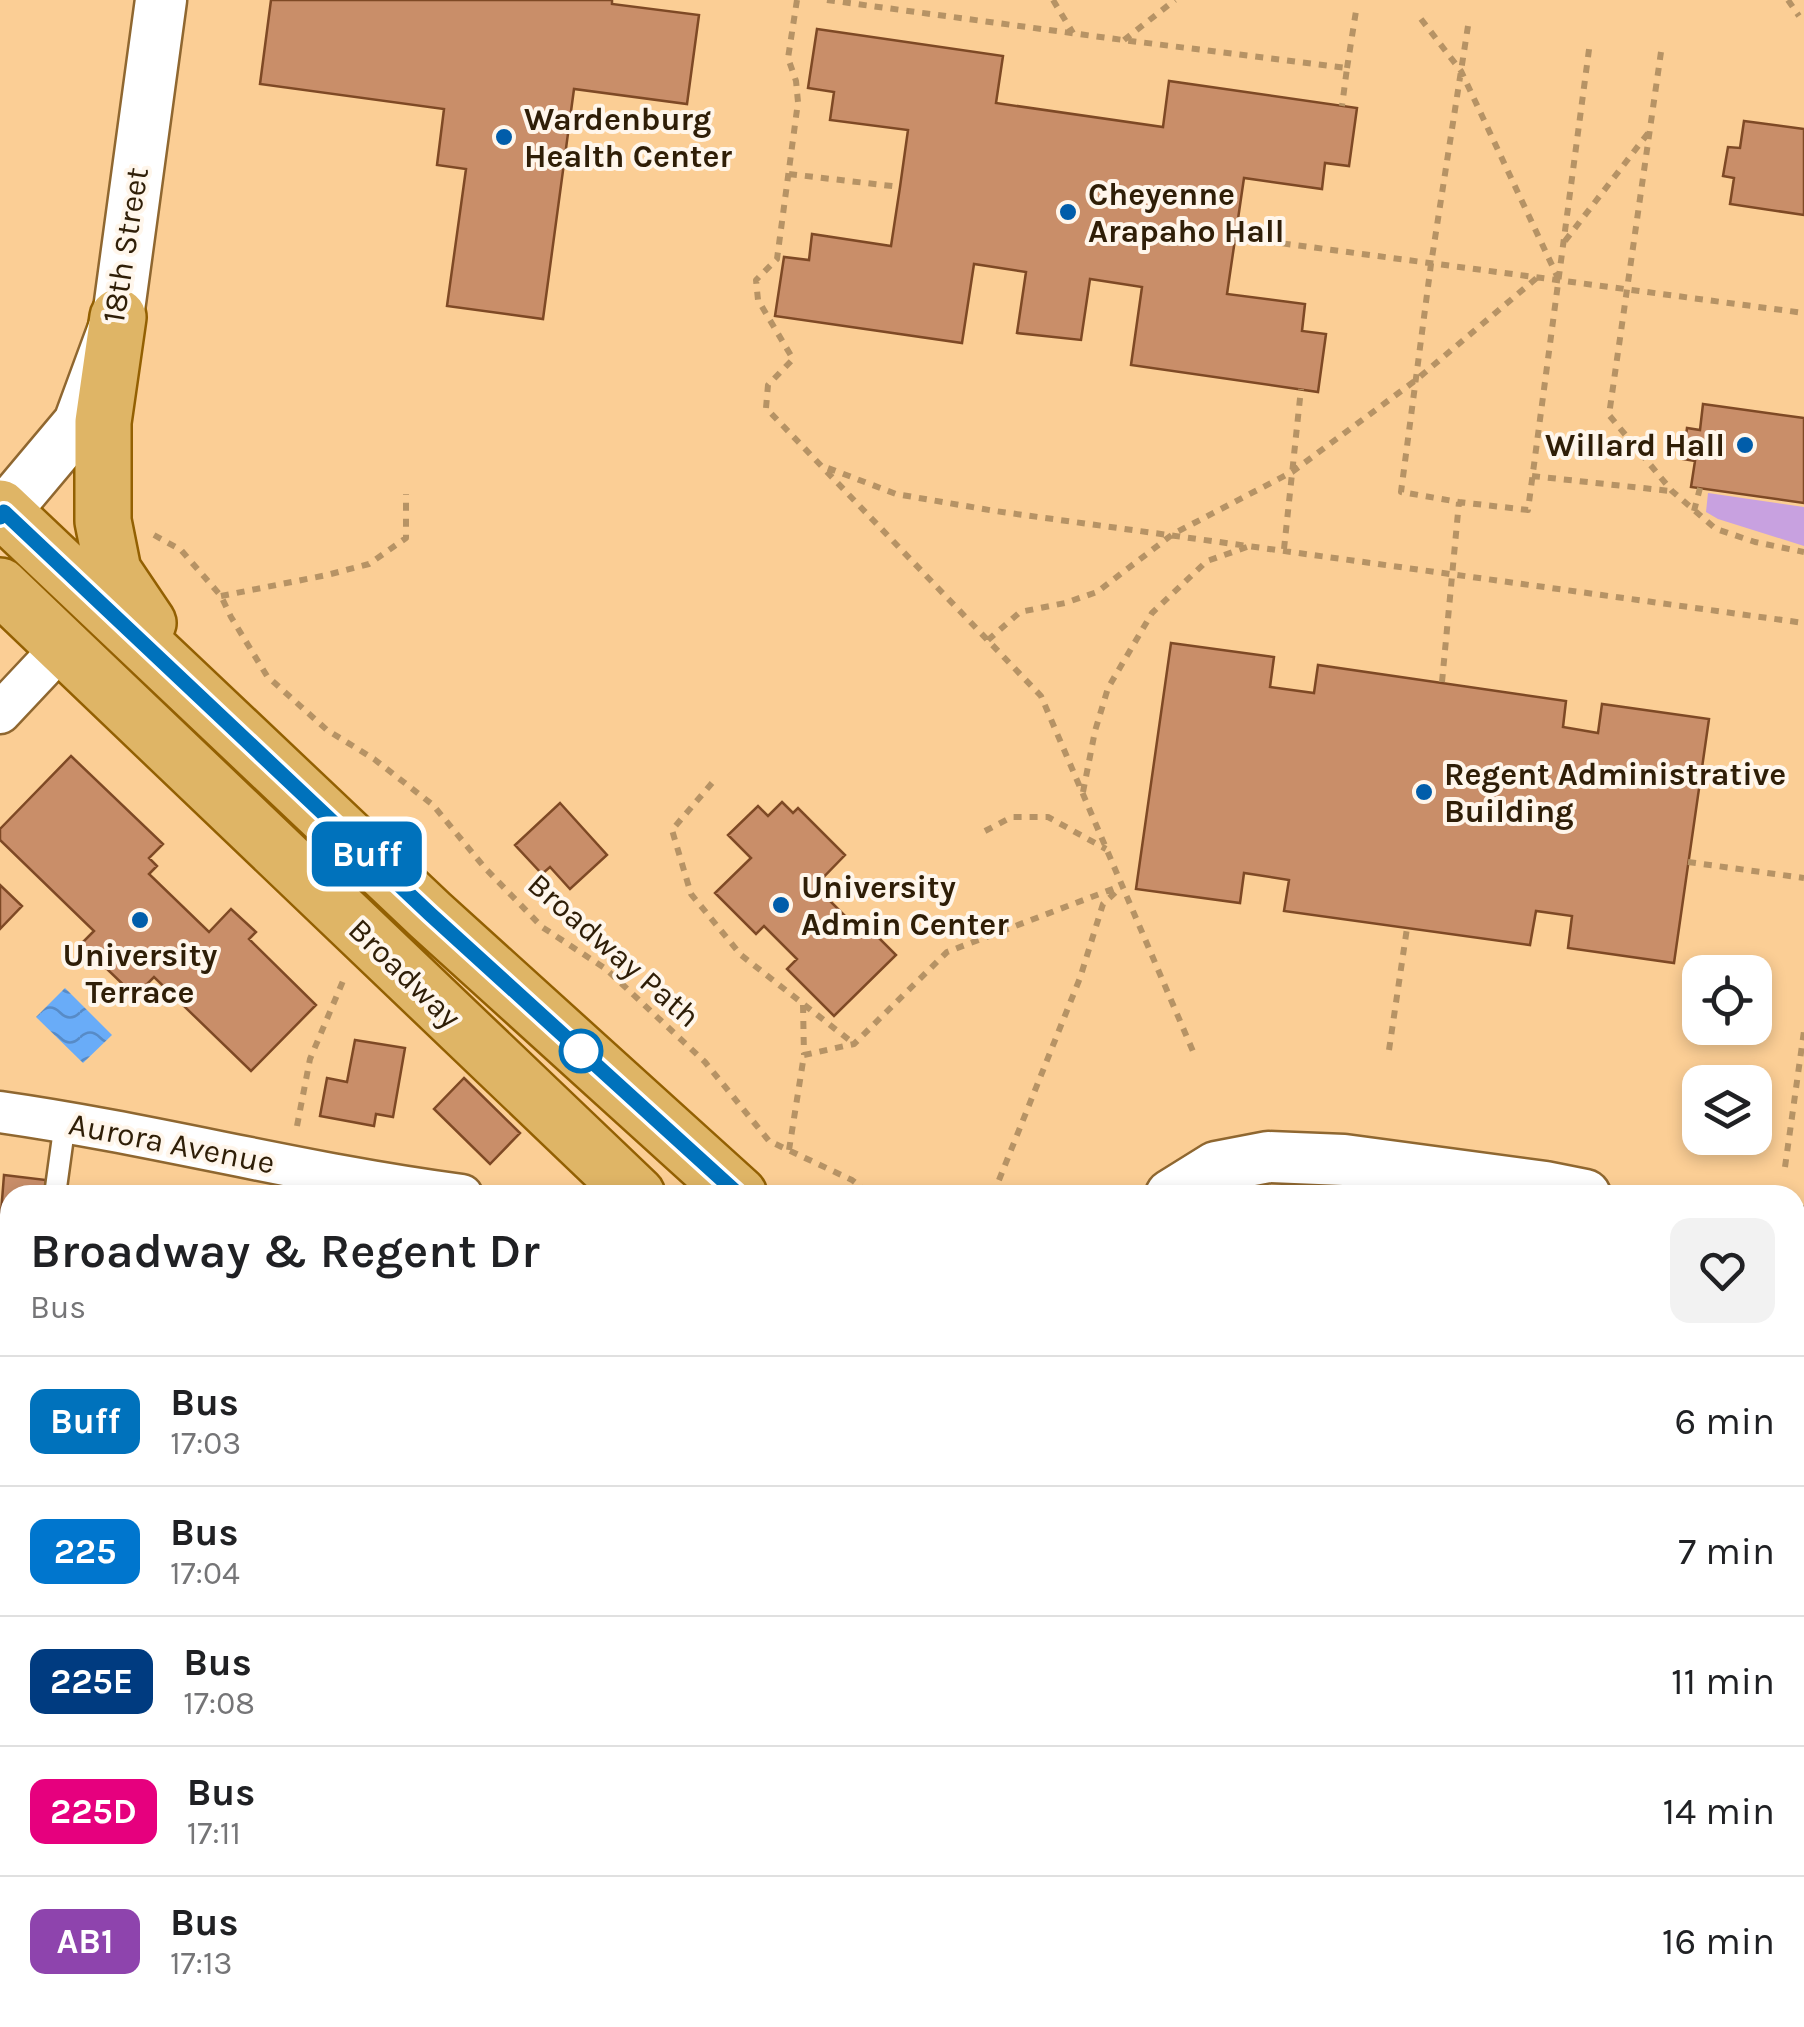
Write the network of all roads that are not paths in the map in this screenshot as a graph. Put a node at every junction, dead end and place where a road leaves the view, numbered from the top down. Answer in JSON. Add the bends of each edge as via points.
{"nodes":[{"id":1,"x":161,"y":0,"type":"edge"},
{"id":2,"x":118,"y":317,"type":"junction"},
{"id":3,"x":2,"y":512,"type":"edge"},
{"id":4,"x":0,"y":586,"type":"edge"},
{"id":5,"x":63,"y":646,"type":"junction"},
{"id":6,"x":195,"y":691,"type":"junction"},
{"id":7,"x":9,"y":703,"type":"edge"},
{"id":8,"x":0,"y":1112,"type":"edge"},
{"id":9,"x":65,"y":1122,"type":"junction"},
{"id":10,"x":56,"y":1185,"type":"edge"},
{"id":11,"x":374,"y":1185,"type":"edge"},
{"id":12,"x":627,"y":1185,"type":"edge"},
{"id":13,"x":729,"y":1185,"type":"edge"},
{"id":14,"x":1187,"y":1185,"type":"edge"},
{"id":15,"x":1530,"y":1185,"type":"edge"}],
"edges":[{"from":1,"to":2,"type":"street","name":"18th Street"},
{"from":2,"to":3,"type":"street","name":"18th Street","via":[[79,423]]},
{"from":2,"to":6,"type":"main road","via":[[102,422],[105,536],[113,571]]},
{"from":3,"to":6,"type":"main road","name":"Broadway"},
{"from":4,"to":5,"type":"main road","name":"Broadway"},
{"from":5,"to":7,"type":"street"},
{"from":5,"to":12,"type":"main road","name":"Broadway"},
{"from":6,"to":13,"type":"main road","name":"Broadway"},
{"from":8,"to":9,"type":"street","name":"Aurora Avenue"},
{"from":9,"to":10,"type":"lane"},
{"from":9,"to":11,"type":"street","name":"Aurora Avenue"},
{"from":14,"to":15,"type":"street","via":[[1216,1167],[1268,1157],[1344,1160]]}]}
